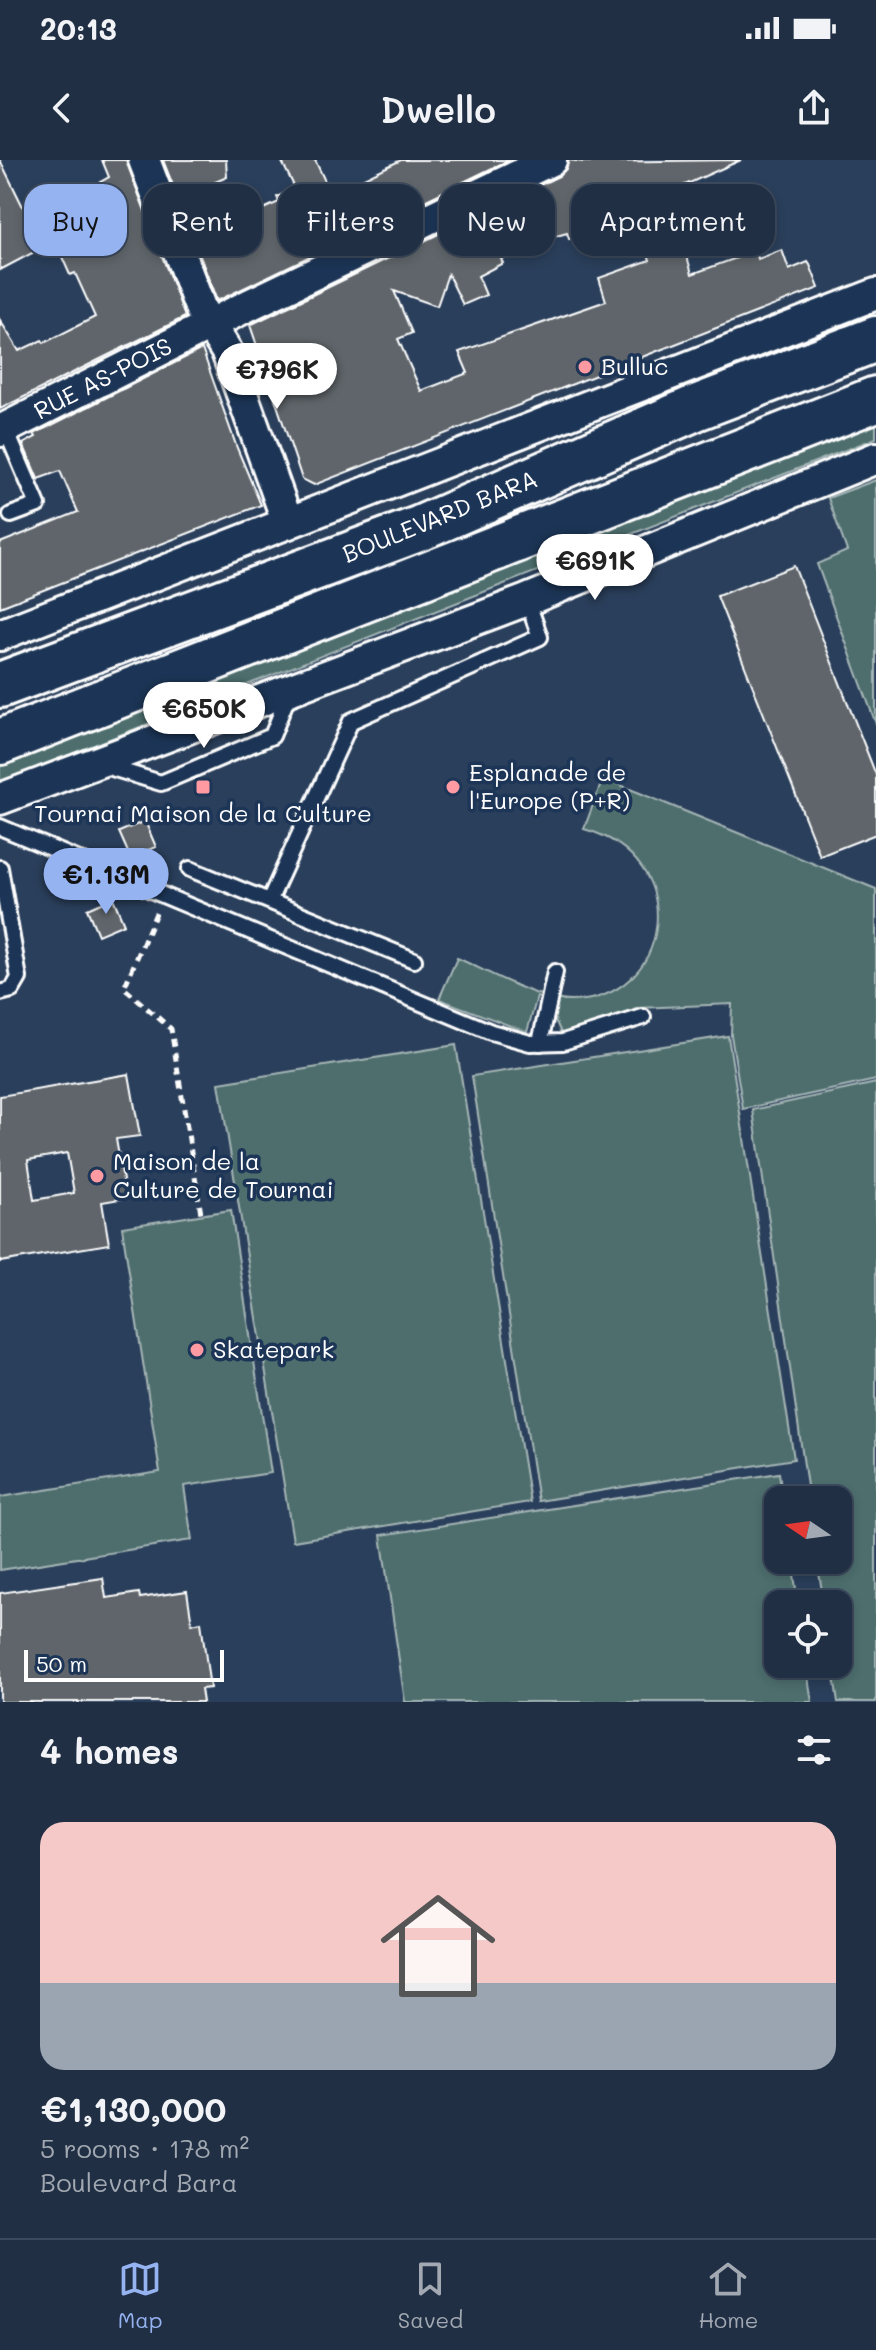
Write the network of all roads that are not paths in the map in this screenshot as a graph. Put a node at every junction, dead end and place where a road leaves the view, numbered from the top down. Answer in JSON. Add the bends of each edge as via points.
{"nodes":[{"id":1,"x":144,"y":160,"type":"edge"},
{"id":2,"x":551,"y":160,"type":"edge"},
{"id":3,"x":876,"y":294,"type":"edge"},
{"id":4,"x":211,"y":324,"type":"junction"},
{"id":5,"x":876,"y":339,"type":"edge"},
{"id":6,"x":876,"y":399,"type":"edge"},
{"id":7,"x":7,"y":424,"type":"edge"},
{"id":8,"x":876,"y":458,"type":"edge"},
{"id":9,"x":11,"y":515,"type":"dead end"},
{"id":10,"x":288,"y":523,"type":"junction"},
{"id":11,"x":527,"y":600,"type":"junction"},
{"id":12,"x":0,"y":635,"type":"edge"},
{"id":13,"x":0,"y":685,"type":"edge"},
{"id":14,"x":292,"y":687,"type":"junction"},
{"id":15,"x":0,"y":742,"type":"edge"},
{"id":16,"x":96,"y":763,"type":"junction"},
{"id":17,"x":0,"y":799,"type":"edge"},
{"id":18,"x":0,"y":827,"type":"edge"},
{"id":19,"x":0,"y":868,"type":"edge"},
{"id":20,"x":190,"y":869,"type":"dead end"},
{"id":21,"x":270,"y":899,"type":"junction"},
{"id":22,"x":414,"y":960,"type":"dead end"},
{"id":23,"x":555,"y":972,"type":"dead end"},
{"id":24,"x":0,"y":993,"type":"edge"},
{"id":25,"x":643,"y":1017,"type":"dead end"},
{"id":26,"x":540,"y":1043,"type":"junction"}],
"edges":[{"from":1,"to":4,"type":"street"},
{"from":2,"to":4,"type":"street","name":"RUE AS-POIS"},
{"from":3,"to":10,"type":"street","name":"BOULEVARD BARA"},
{"from":4,"to":7,"type":"street","name":"RUE AS-POIS"},
{"from":4,"to":10,"type":"street","via":[[227,352]]},
{"from":5,"to":13,"type":"main road","name":"BOULEVARD BARA","via":[[693,409],[421,528]]},
{"from":6,"to":15,"type":"main road","name":"BOULEVARD BARA"},
{"from":7,"to":9,"type":"lane","via":[[38,505]]},
{"from":8,"to":11,"type":"street"},
{"from":10,"to":12,"type":"street","name":"BOULEVARD BARA"},
{"from":11,"to":14,"type":"street"},
{"from":11,"to":21,"type":"lane","via":[[540,637],[351,721]]},
{"from":14,"to":16,"type":"street"},
{"from":14,"to":16,"type":"lane","via":[[272,736],[161,783]]},
{"from":16,"to":17,"type":"street"},
{"from":18,"to":26,"type":"lane","via":[[491,1032]]},
{"from":19,"to":24,"type":"lane","via":[[19,978],[12,990]]},
{"from":20,"to":21,"type":"lane"},
{"from":21,"to":22,"type":"lane"},
{"from":23,"to":26,"type":"lane"},
{"from":25,"to":26,"type":"lane","via":[[563,1042]]}]}
